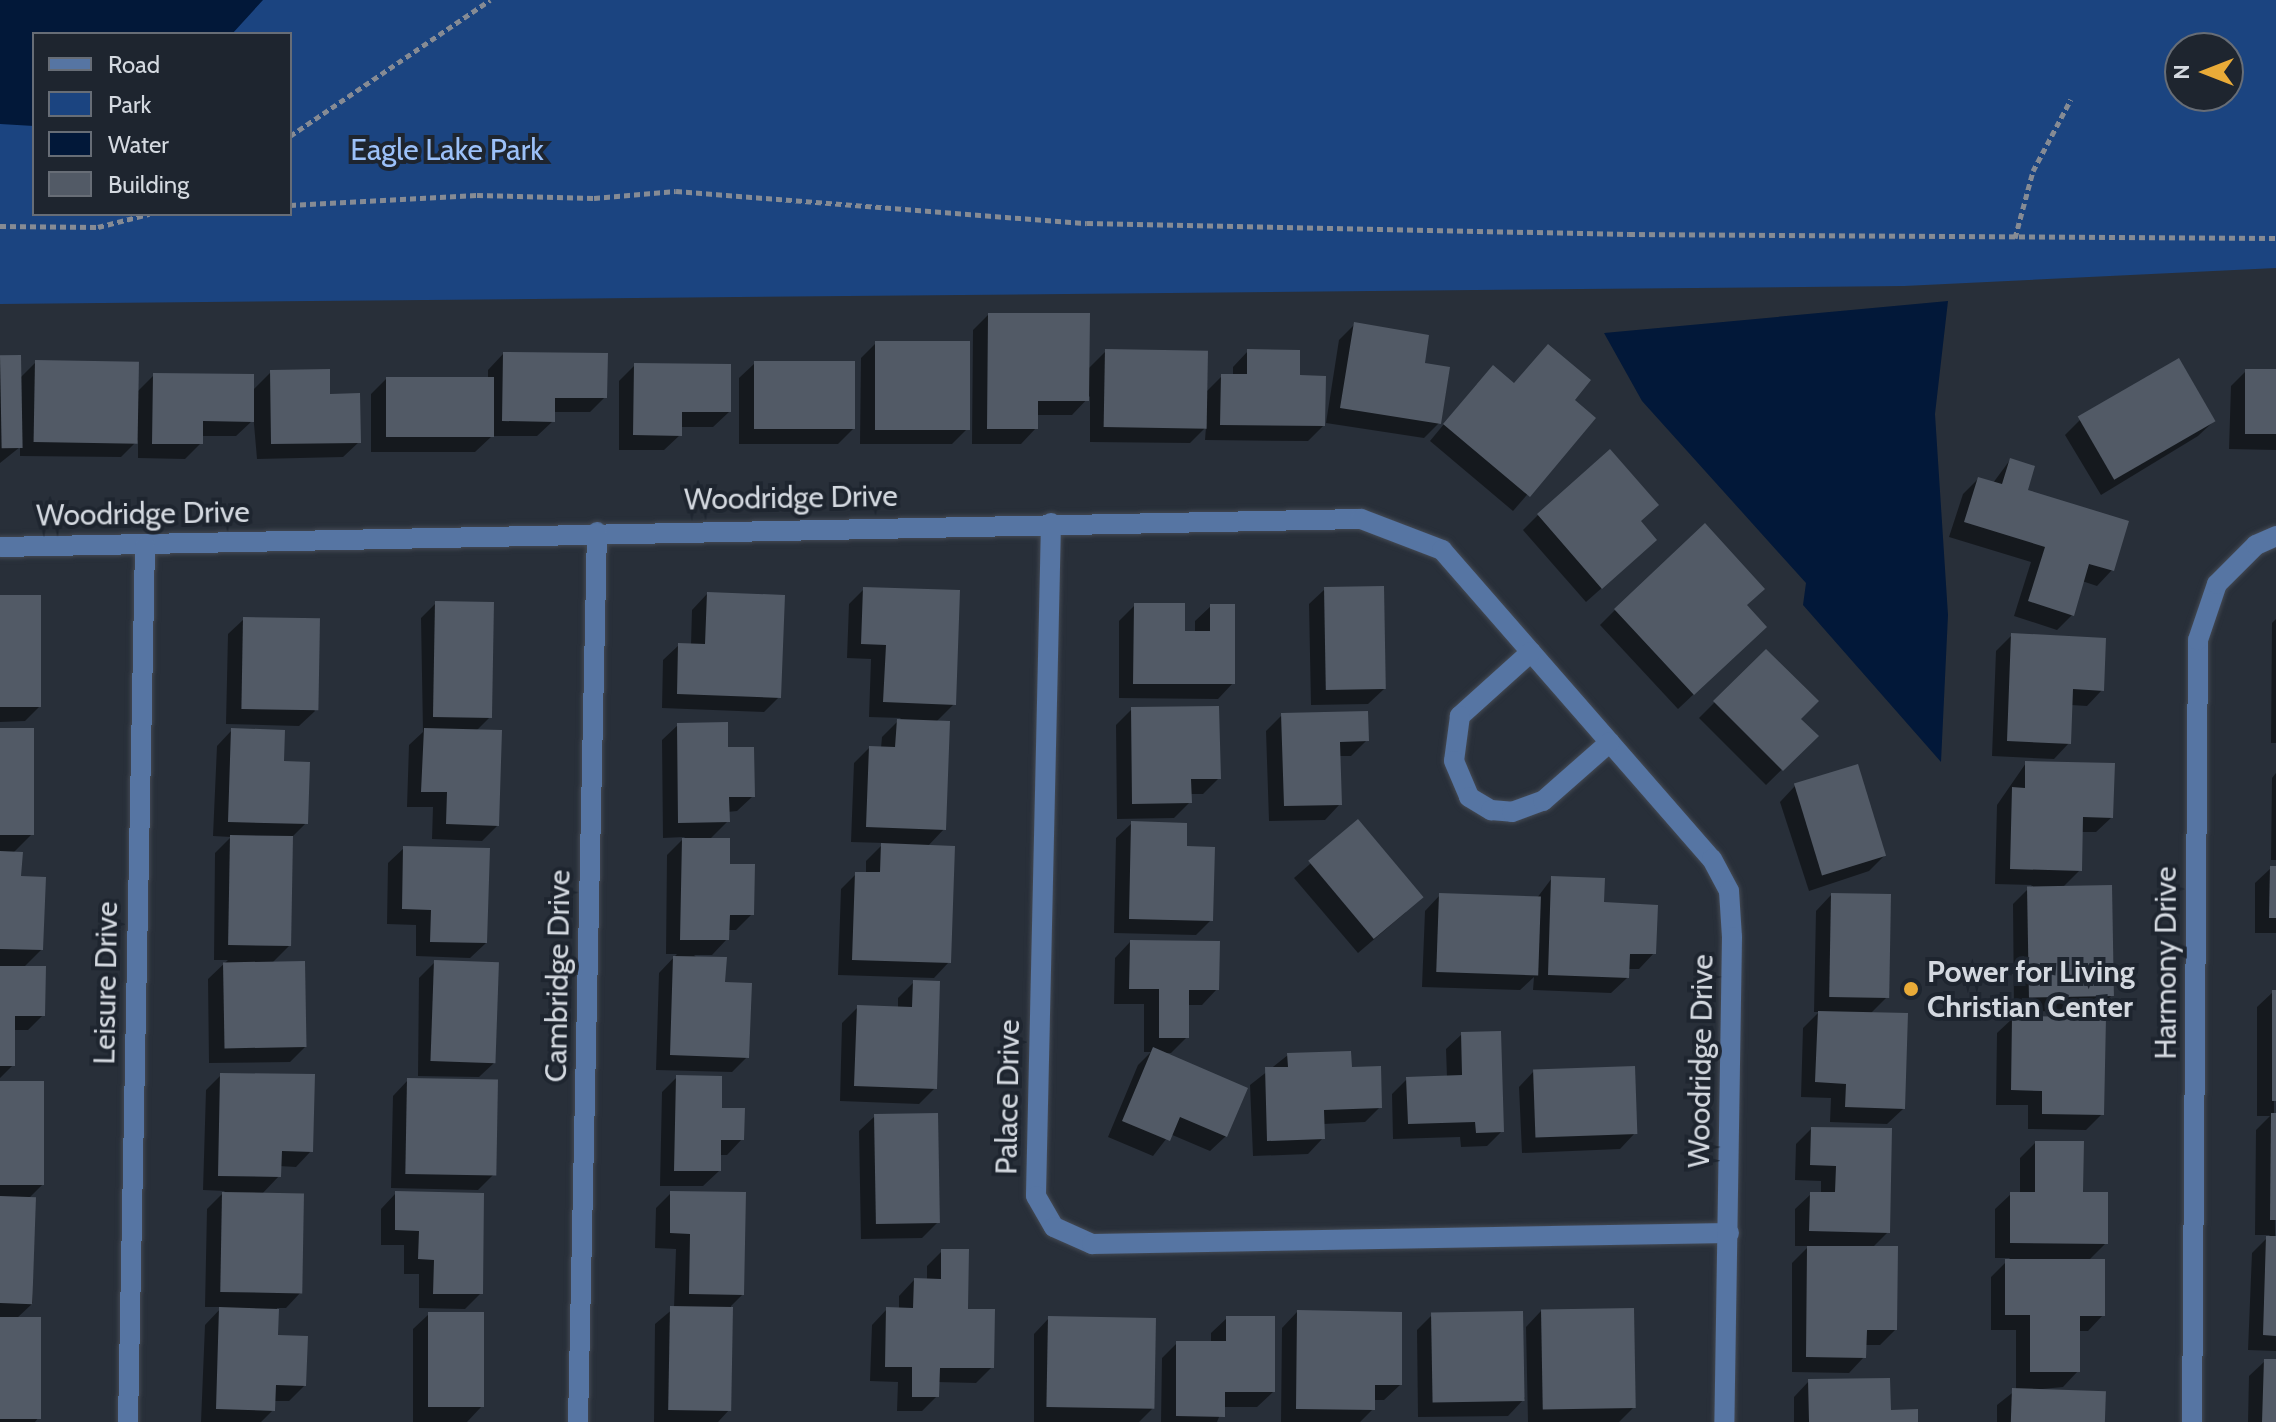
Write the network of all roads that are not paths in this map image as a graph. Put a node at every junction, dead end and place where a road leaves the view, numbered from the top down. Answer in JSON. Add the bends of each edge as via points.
{"nodes":[{"id":1,"x":1051,"y":523,"type":"junction"},
{"id":2,"x":597,"y":532,"type":"junction"},
{"id":3,"x":2276,"y":536,"type":"edge"},
{"id":4,"x":145,"y":546,"type":"junction"},
{"id":5,"x":0,"y":547,"type":"edge"},
{"id":6,"x":1531,"y":652,"type":"junction"},
{"id":7,"x":1610,"y":742,"type":"junction"},
{"id":8,"x":1729,"y":1233,"type":"junction"},
{"id":9,"x":128,"y":1422,"type":"edge"},
{"id":10,"x":578,"y":1422,"type":"edge"},
{"id":11,"x":1724,"y":1422,"type":"edge"},
{"id":12,"x":2192,"y":1422,"type":"edge"}],
"edges":[{"from":1,"to":2,"type":"street","name":"Woodridge Drive"},
{"from":1,"to":6,"type":"street","name":"Woodridge Drive","via":[[1361,519],[1442,550]]},
{"from":1,"to":8,"type":"street","name":"Palace Drive","via":[[1036,1196],[1054,1227],[1092,1244]]},
{"from":2,"to":4,"type":"street","name":"Woodridge Drive"},
{"from":2,"to":10,"type":"street","name":"Cambridge Drive"},
{"from":3,"to":12,"type":"street","name":"Harmony Drive","via":[[2256,545],[2217,584],[2198,640]]},
{"from":4,"to":5,"type":"street","name":"Woodridge Drive"},
{"from":4,"to":9,"type":"street","name":"Leisure Drive"},
{"from":6,"to":7,"type":"street","name":"Woodridge Drive"},
{"from":6,"to":7,"type":"street","via":[[1460,716],[1454,761],[1469,797],[1491,810],[1512,812],[1543,801]]},
{"from":7,"to":8,"type":"street","name":"Woodridge Drive","via":[[1712,859],[1729,891]]},
{"from":8,"to":11,"type":"street","name":"Woodridge Drive"}]}
